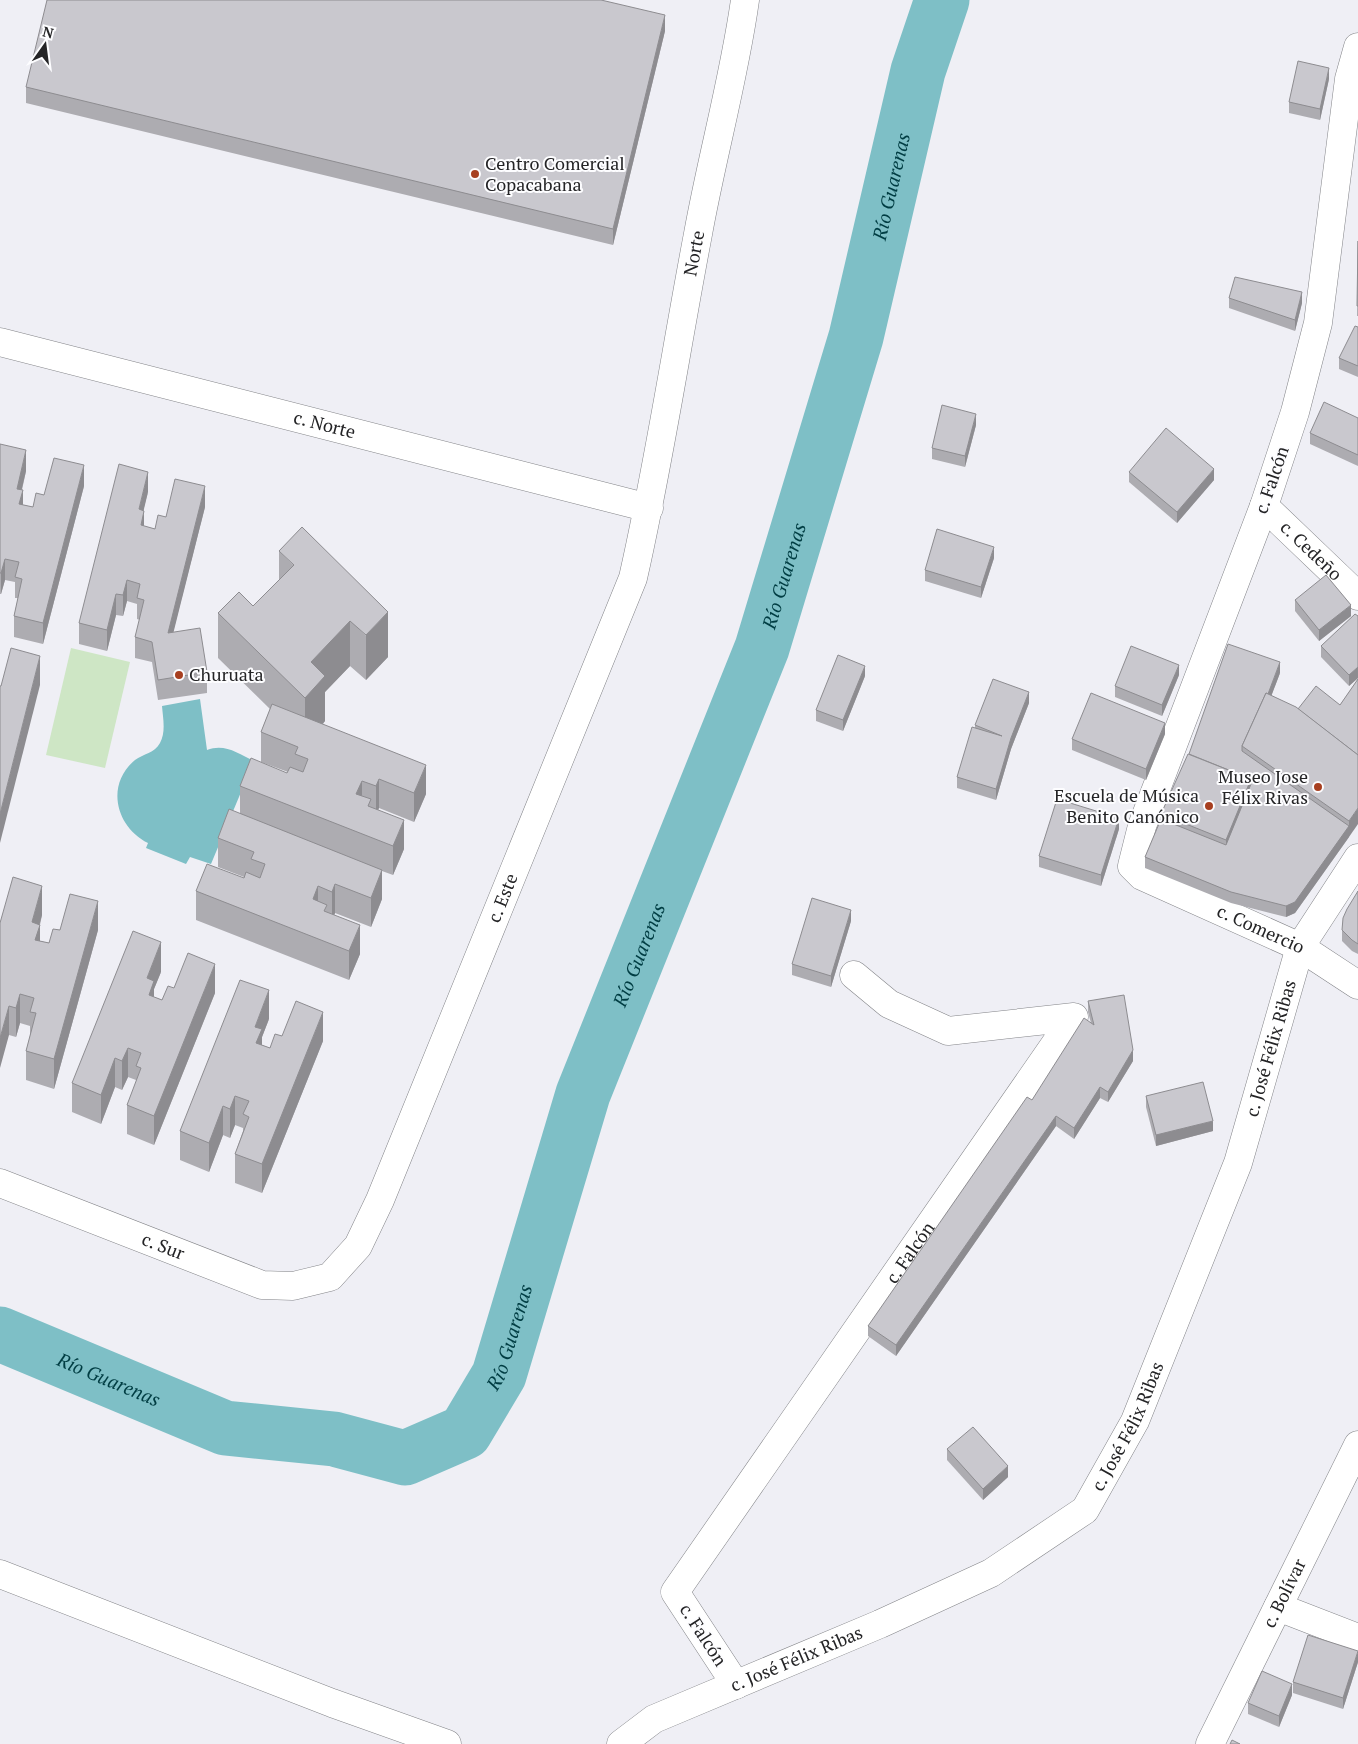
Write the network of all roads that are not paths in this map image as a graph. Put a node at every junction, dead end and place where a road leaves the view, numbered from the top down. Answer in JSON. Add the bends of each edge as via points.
{"nodes":[{"id":1,"x":745,"y":0,"type":"edge"},
{"id":2,"x":1358,"y":47,"type":"edge"},
{"id":3,"x":0,"y":342,"type":"edge"},
{"id":4,"x":1264,"y":506,"type":"junction"},
{"id":5,"x":649,"y":508,"type":"junction"},
{"id":6,"x":1358,"y":596,"type":"edge"},
{"id":7,"x":1358,"y":858,"type":"edge"},
{"id":8,"x":1157,"y":883,"type":"joint"},
{"id":9,"x":1300,"y":947,"type":"junction"},
{"id":10,"x":854,"y":975,"type":"dead end"},
{"id":11,"x":1358,"y":985,"type":"edge"},
{"id":12,"x":0,"y":1183,"type":"edge"},
{"id":13,"x":330,"y":1277,"type":"joint"},
{"id":14,"x":1358,"y":1445,"type":"edge"},
{"id":15,"x":0,"y":1574,"type":"edge"},
{"id":16,"x":1278,"y":1607,"type":"junction"},
{"id":17,"x":1358,"y":1638,"type":"edge"},
{"id":18,"x":736,"y":1685,"type":"junction"},
{"id":19,"x":447,"y":1744,"type":"edge"},
{"id":20,"x":621,"y":1744,"type":"edge"},
{"id":21,"x":1210,"y":1744,"type":"edge"}],
"edges":[{"from":1,"to":5,"type":"street","name":"Norte","via":[[739,45],[698,232]]},
{"from":2,"to":4,"type":"street","name":"c. Falcón","via":[[1349,79],[1318,323]]},
{"from":3,"to":5,"type":"street","name":"c. Norte"},
{"from":4,"to":6,"type":"street","name":"c. Cedeño"},
{"from":4,"to":8,"type":"street","name":"c. Falcón","via":[[1134,849],[1132,866],[1142,876]]},
{"from":5,"to":13,"type":"street","name":"c. Este","via":[[633,578],[380,1200],[358,1246]]},
{"from":7,"to":9,"type":"street","name":"c. José Félix Ribas"},
{"from":8,"to":9,"type":"street","name":"c. Comercio"},
{"from":9,"to":11,"type":"street","name":"c. Comercio"},
{"from":9,"to":18,"type":"street","name":"c. José Félix Ribas","via":[[1238,1163],[1135,1421],[1085,1510],[991,1574]]},
{"from":10,"to":18,"type":"street","name":"c. Falcón","via":[[889,1004],[948,1030],[1074,1016],[674,1592]]},
{"from":12,"to":13,"type":"street","name":"c. Sur","via":[[262,1284],[293,1286]]},
{"from":14,"to":16,"type":"street","name":"c. Bolívar"},
{"from":15,"to":19,"type":"street","via":[[332,1703]]},
{"from":16,"to":17,"type":"street"},
{"from":16,"to":21,"type":"street","name":"c. Bolívar"},
{"from":18,"to":20,"type":"street","name":"c. José Félix Ribas","via":[[654,1719]]}]}
